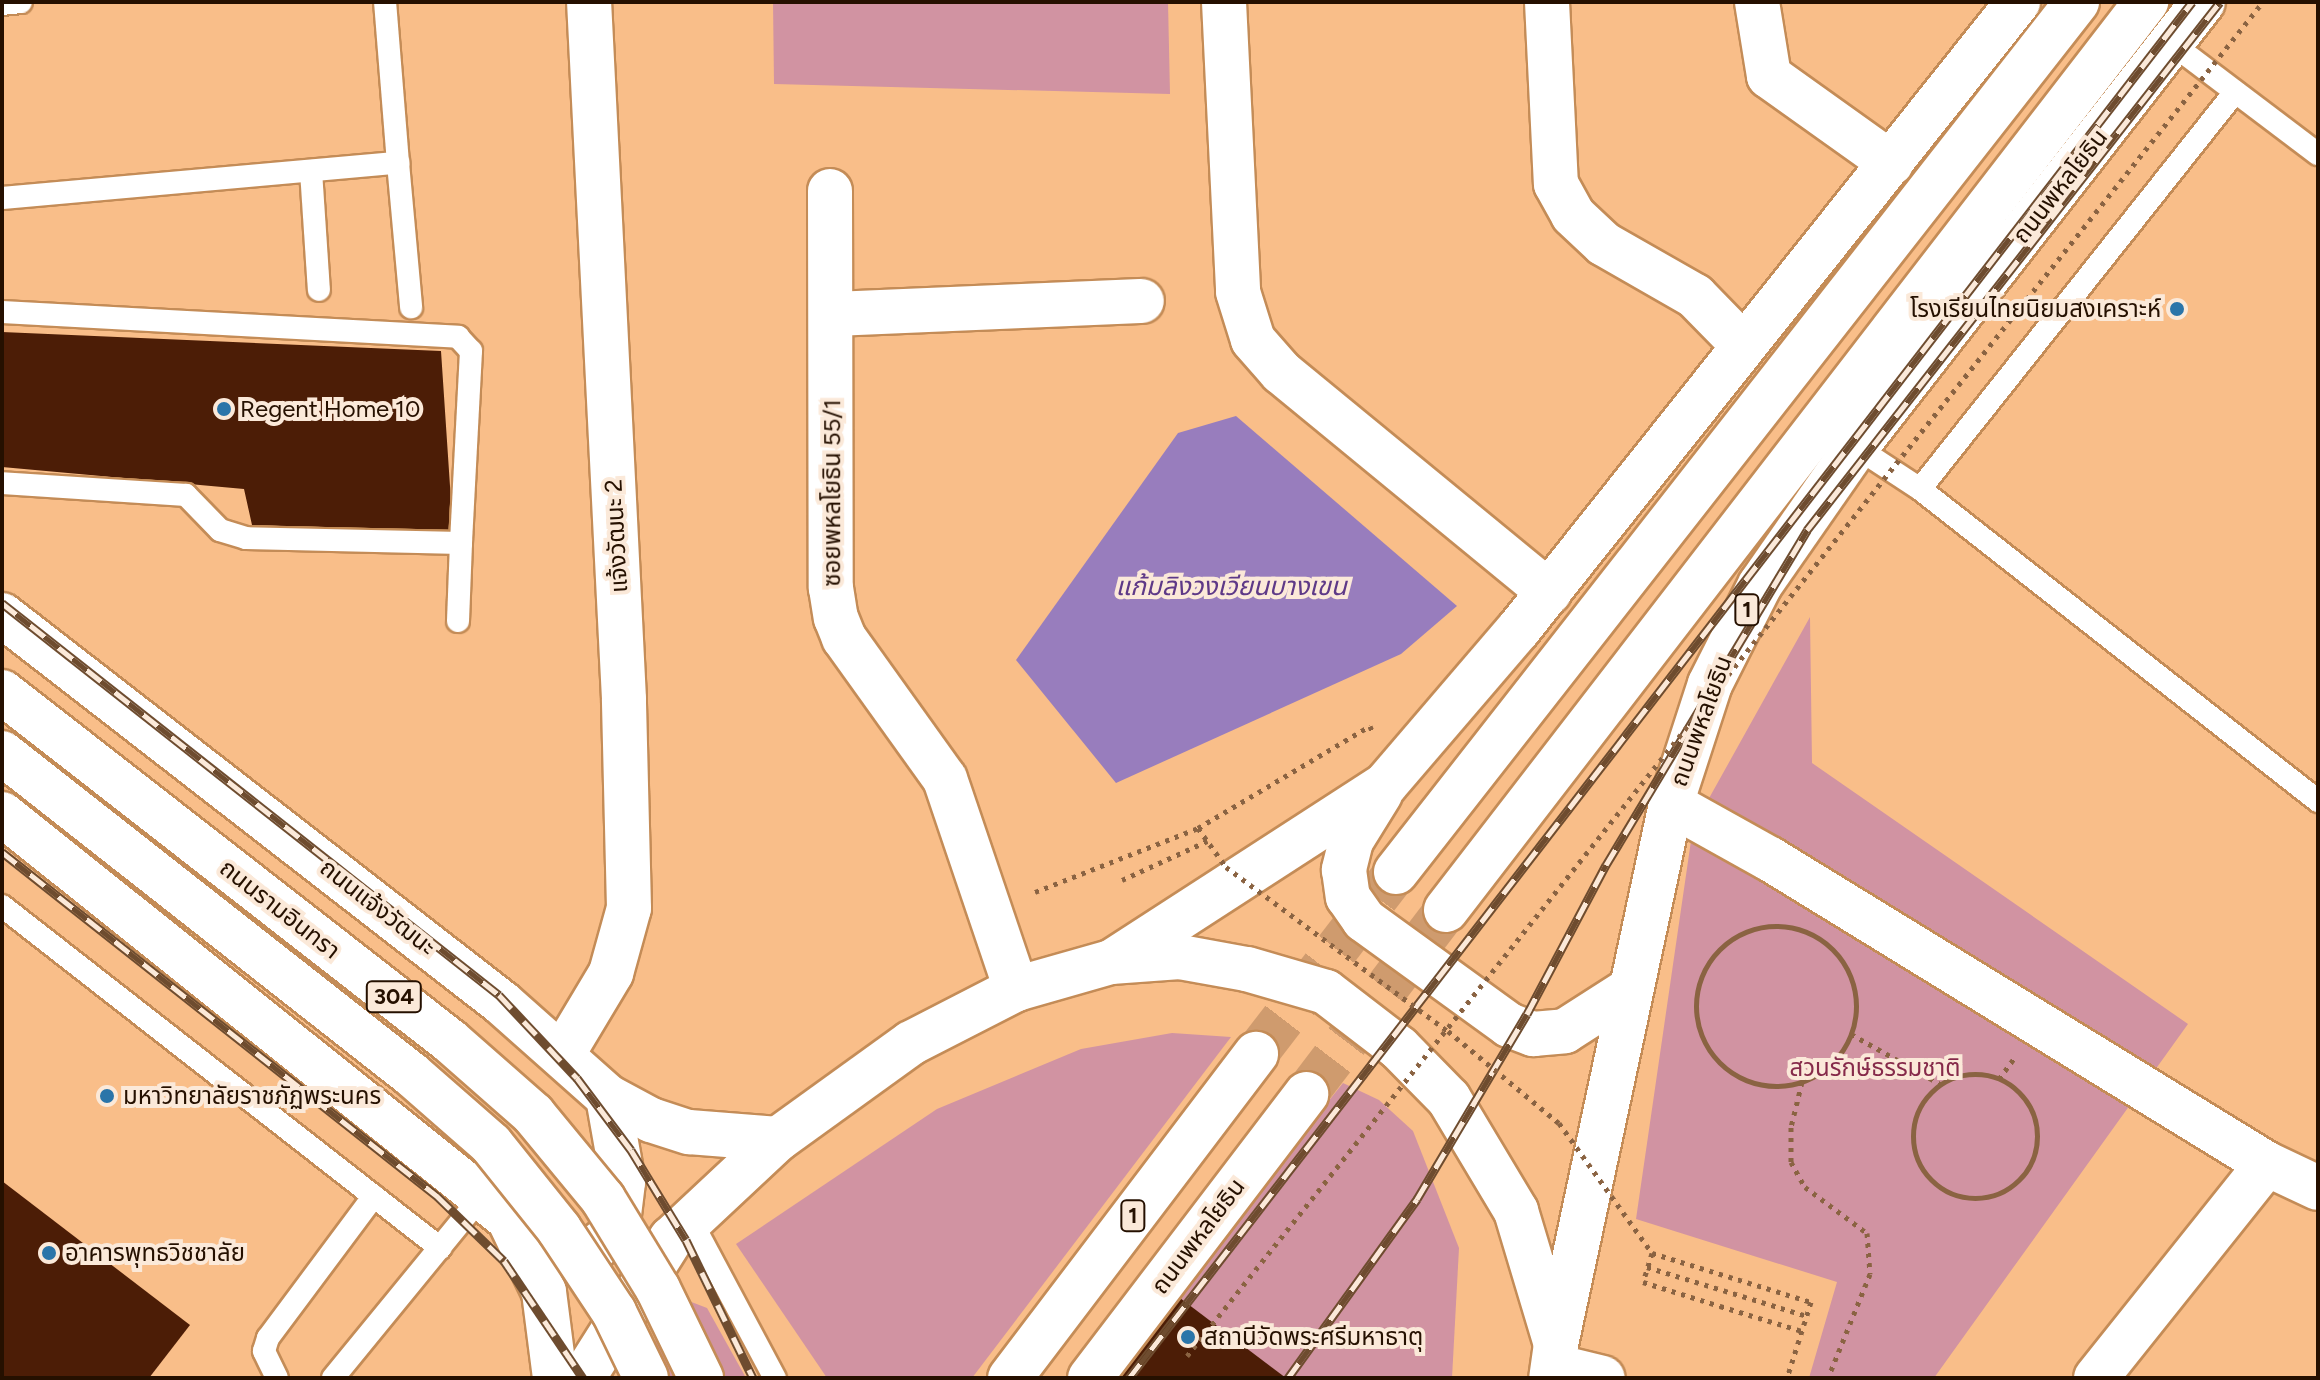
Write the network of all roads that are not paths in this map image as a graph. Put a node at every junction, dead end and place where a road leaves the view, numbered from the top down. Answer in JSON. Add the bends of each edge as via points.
{"nodes":[{"id":1,"x":21,"y":2,"type":"edge"},
{"id":2,"x":385,"y":2,"type":"edge"},
{"id":3,"x":589,"y":2,"type":"edge"},
{"id":4,"x":1224,"y":2,"type":"edge"},
{"id":5,"x":1547,"y":2,"type":"edge"},
{"id":6,"x":1757,"y":2,"type":"edge"},
{"id":7,"x":2018,"y":2,"type":"edge"},
{"id":8,"x":2077,"y":2,"type":"edge"},
{"id":9,"x":2146,"y":2,"type":"edge"},
{"id":10,"x":2203,"y":2,"type":"edge"},
{"id":11,"x":2,"y":4,"type":"edge"},
{"id":12,"x":2171,"y":43,"type":"junction"},
{"id":13,"x":2235,"y":92,"type":"junction"},
{"id":14,"x":2318,"y":154,"type":"edge"},
{"id":15,"x":398,"y":163,"type":"junction"},
{"id":16,"x":1891,"y":163,"type":"junction"},
{"id":17,"x":311,"y":171,"type":"junction"},
{"id":18,"x":830,"y":191,"type":"dead end"},
{"id":19,"x":2,"y":198,"type":"edge"},
{"id":20,"x":319,"y":290,"type":"dead end"},
{"id":21,"x":1142,"y":301,"type":"dead end"},
{"id":22,"x":411,"y":307,"type":"dead end"},
{"id":23,"x":2,"y":312,"type":"edge"},
{"id":24,"x":832,"y":314,"type":"junction"},
{"id":25,"x":1743,"y":345,"type":"junction"},
{"id":26,"x":1856,"y":447,"type":"junction"},
{"id":27,"x":2,"y":483,"type":"edge"},
{"id":28,"x":1920,"y":489,"type":"junction"},
{"id":29,"x":461,"y":543,"type":"junction"},
{"id":30,"x":1549,"y":592,"type":"junction"},
{"id":31,"x":2,"y":615,"type":"edge"},
{"id":32,"x":458,"y":621,"type":"dead end"},
{"id":33,"x":2,"y":692,"type":"edge"},
{"id":34,"x":2,"y":753,"type":"edge"},
{"id":35,"x":1385,"y":785,"type":"junction"},
{"id":36,"x":2318,"y":801,"type":"edge"},
{"id":37,"x":1671,"y":804,"type":"junction"},
{"id":38,"x":2,"y":814,"type":"edge"},
{"id":39,"x":1396,"y":872,"type":"tunnel mouth"},
{"id":40,"x":2,"y":906,"type":"edge"},
{"id":41,"x":1446,"y":910,"type":"tunnel mouth"},
{"id":42,"x":1111,"y":962,"type":"junction"},
{"id":43,"x":1016,"y":989,"type":"junction"},
{"id":44,"x":1629,"y":990,"type":"junction"},
{"id":45,"x":1256,"y":1054,"type":"tunnel mouth"},
{"id":46,"x":562,"y":1055,"type":"junction"},
{"id":47,"x":1306,"y":1094,"type":"tunnel mouth"},
{"id":48,"x":608,"y":1097,"type":"junction"},
{"id":49,"x":778,"y":1139,"type":"junction"},
{"id":50,"x":2267,"y":1164,"type":"junction"},
{"id":51,"x":2318,"y":1188,"type":"edge"},
{"id":52,"x":374,"y":1196,"type":"junction"},
{"id":53,"x":495,"y":1208,"type":"junction"},
{"id":54,"x":691,"y":1221,"type":"junction"},
{"id":55,"x":440,"y":1248,"type":"junction"},
{"id":56,"x":1554,"y":1363,"type":"edge"},
{"id":57,"x":277,"y":1378,"type":"edge"},
{"id":58,"x":333,"y":1378,"type":"edge"},
{"id":59,"x":555,"y":1378,"type":"edge"},
{"id":60,"x":583,"y":1378,"type":"edge"},
{"id":61,"x":646,"y":1378,"type":"edge"},
{"id":62,"x":701,"y":1378,"type":"edge"},
{"id":63,"x":775,"y":1378,"type":"edge"},
{"id":64,"x":1010,"y":1378,"type":"edge"},
{"id":65,"x":1090,"y":1378,"type":"edge"},
{"id":66,"x":1603,"y":1378,"type":"edge"},
{"id":67,"x":2096,"y":1378,"type":"edge"}],
"edges":[{"from":1,"to":11,"type":"lane"},
{"from":2,"to":15,"type":"lane"},
{"from":3,"to":46,"type":"main road","name":"แจ้งวัฒนะ 2","via":[[624,699],[629,908],[611,973]]},
{"from":4,"to":30,"type":"main road","via":[[1238,292],[1253,340],[1281,372]]},
{"from":5,"to":25,"type":"main road","via":[[1556,184],[1573,215],[1604,244],[1695,296]]},
{"from":6,"to":16,"type":"main road","via":[[1769,76]]},
{"from":7,"to":16,"type":"main road"},
{"from":8,"to":39,"type":"main road"},
{"from":9,"to":41,"type":"main road","name":"ถนนพหลโยธิน","number":"1"},
{"from":10,"to":12,"type":"main road","name":"ถนนพหลโยธิน","number":"1"},
{"from":12,"to":13,"type":"lane"},
{"from":12,"to":26,"type":"main road","name":"ถนนพหลโยธิน","number":"1"},
{"from":13,"to":14,"type":"lane"},
{"from":13,"to":28,"type":"lane"},
{"from":15,"to":17,"type":"lane"},
{"from":15,"to":22,"type":"lane"},
{"from":16,"to":25,"type":"main road"},
{"from":17,"to":19,"type":"lane"},
{"from":17,"to":20,"type":"lane"},
{"from":18,"to":24,"type":"main road","name":"ซอยพหลโยธิน 55/1"},
{"from":21,"to":24,"type":"main road"},
{"from":23,"to":29,"type":"lane","via":[[466,341],[471,351]]},
{"from":24,"to":43,"type":"main road","name":"ซอยพหลโยธิน 55/1","via":[[831,588],[836,618],[844,638],[945,779]]},
{"from":25,"to":30,"type":"main road"},
{"from":26,"to":28,"type":"lane"},
{"from":26,"to":37,"type":"main road","name":"ถนนพหลโยธิน","number":"1","via":[[1760,585],[1733,636],[1710,684]]},
{"from":27,"to":29,"type":"lane","via":[[186,495],[231,536]]},
{"from":28,"to":36,"type":"lane"},
{"from":29,"to":32,"type":"lane"},
{"from":30,"to":35,"type":"main road"},
{"from":31,"to":46,"type":"main road","name":"ถนนแจ้งวัฒนะ","number":"304"},
{"from":33,"to":62,"type":"main road","name":"ถนนรามอินทรา","number":"304","bridge":true,"via":[[450,1041],[533,1114],[603,1199],[658,1289]]},
{"from":34,"to":61,"type":"main road","name":"ถนนรามอินทรา","number":"304","bridge":true,"via":[[411,1074],[491,1144],[559,1229],[614,1312]]},
{"from":35,"to":42,"type":"main road"},
{"from":35,"to":44,"type":"main road","via":[[1351,841],[1344,870],[1348,897],[1364,920],[1509,1025],[1533,1034],[1565,1031]]},
{"from":37,"to":44,"type":"main road","name":"ถนนพหลโยธิน","number":"1"},
{"from":37,"to":50,"type":"main road","via":[[1794,873]]},
{"from":38,"to":53,"type":"main road"},
{"from":40,"to":52,"type":"lane"},
{"from":42,"to":43,"type":"main road"},
{"from":42,"to":56,"type":"main road","via":[[1180,957],[1300,984],[1326,992],[1399,1048],[1449,1099],[1516,1211]]},
{"from":43,"to":49,"type":"main road","via":[[911,1043]]},
{"from":44,"to":56,"type":"main road","name":"ถนนพหลโยธิน","number":"1"},
{"from":45,"to":64,"type":"main road","number":"1"},
{"from":46,"to":48,"type":"main road","name":"ถนนแจ้งวัฒนะ","number":"304"},
{"from":47,"to":65,"type":"main road","name":"ถนนพหลโยธิน"},
{"from":48,"to":49,"type":"main road","name":"ถนนแจ้งวัฒนะ","number":"304","via":[[651,1120],[689,1132]]},
{"from":48,"to":53,"type":"main road","via":[[623,1182],[617,1231],[591,1251],[560,1251]]},
{"from":49,"to":54,"type":"main road"},
{"from":50,"to":51,"type":"main road"},
{"from":50,"to":67,"type":"main road"},
{"from":52,"to":55,"type":"lane"},
{"from":52,"to":57,"type":"lane","via":[[268,1338],[264,1351]]},
{"from":53,"to":55,"type":"lane"},
{"from":53,"to":59,"type":"main road","via":[[544,1292]]},
{"from":54,"to":60,"type":"main road","via":[[671,1239]]},
{"from":54,"to":63,"type":"lane"},
{"from":55,"to":58,"type":"lane"},
{"from":56,"to":66,"type":"main road"}]}
